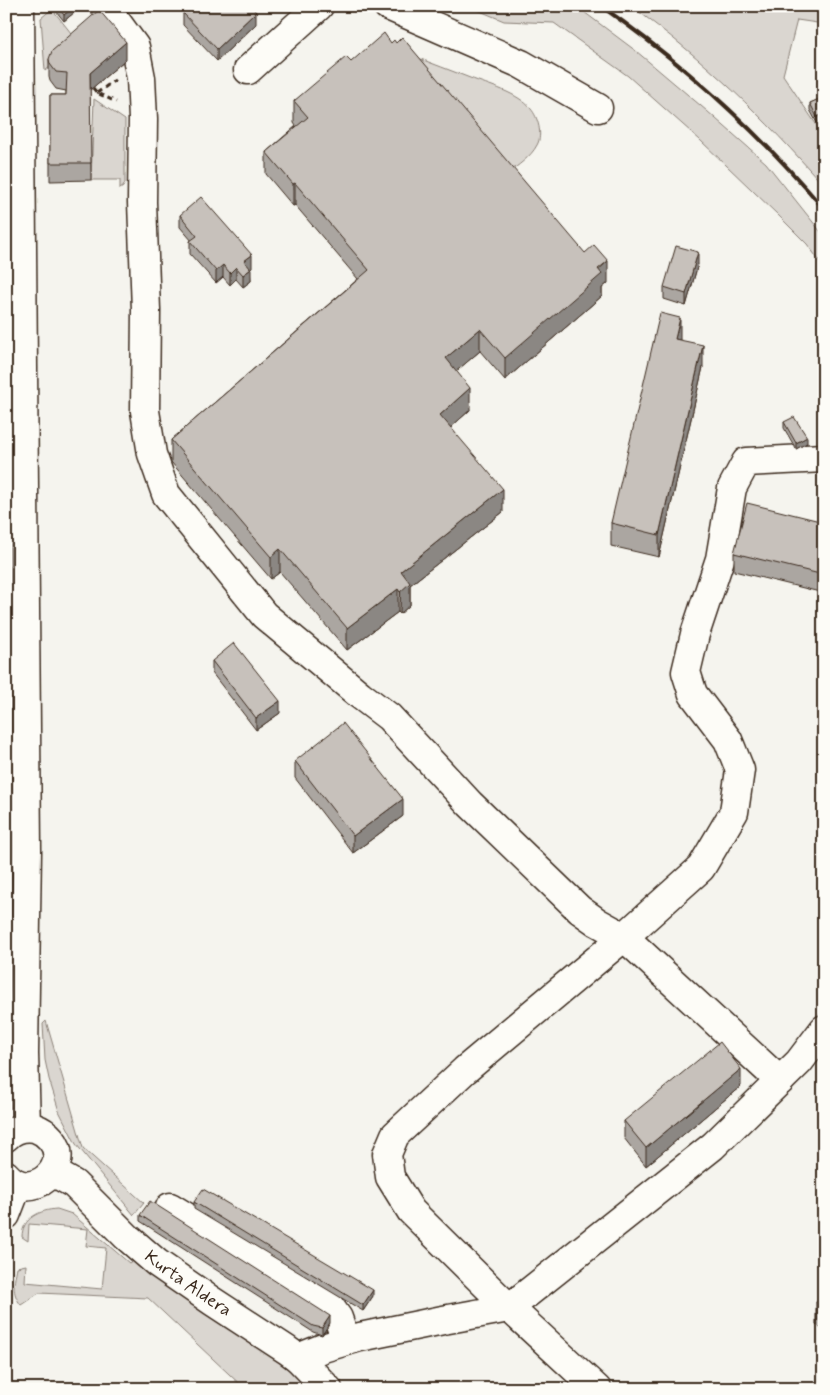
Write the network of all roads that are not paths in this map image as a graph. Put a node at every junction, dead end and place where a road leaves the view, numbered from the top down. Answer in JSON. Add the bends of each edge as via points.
{"nodes":[{"id":1,"x":20,"y":6,"type":"edge"},
{"id":2,"x":105,"y":6,"type":"edge"},
{"id":3,"x":319,"y":6,"type":"edge"},
{"id":4,"x":388,"y":6,"type":"edge"},
{"id":5,"x":248,"y":70,"type":"dead end"},
{"id":6,"x":13,"y":77,"type":"edge"},
{"id":7,"x":598,"y":108,"type":"dead end"},
{"id":8,"x":824,"y":458,"type":"edge"},
{"id":9,"x":17,"y":849,"type":"edge"},
{"id":10,"x":624,"y":937,"type":"junction"},
{"id":11,"x":824,"y":1029,"type":"edge"},
{"id":12,"x":780,"y":1081,"type":"junction"},
{"id":13,"x":16,"y":1132,"type":"edge"},
{"id":14,"x":53,"y":1172,"type":"junction"},
{"id":15,"x":12,"y":1180,"type":"edge"},
{"id":16,"x":170,"y":1207,"type":"dead end"},
{"id":17,"x":6,"y":1215,"type":"edge"},
{"id":18,"x":510,"y":1308,"type":"junction"},
{"id":19,"x":346,"y":1341,"type":"junction"},
{"id":20,"x":298,"y":1358,"type":"junction"},
{"id":21,"x":328,"y":1389,"type":"edge"},
{"id":22,"x":597,"y":1389,"type":"edge"}],
"edges":[{"from":1,"to":6,"type":"street"},
{"from":2,"to":10,"type":"street","via":[[135,46],[141,78],[144,119],[145,411],[152,454],[166,494],[264,615],[389,717],[470,804],[580,910]]},
{"from":3,"to":5,"type":"street"},
{"from":4,"to":7,"type":"street","via":[[514,61]]},
{"from":6,"to":9,"type":"street"},
{"from":8,"to":10,"type":"street","via":[[746,462],[732,488],[720,559],[686,672],[693,694],[728,740],[740,770],[734,812],[701,868]]},
{"from":9,"to":13,"type":"street","via":[[24,1054]]},
{"from":10,"to":12,"type":"street"},
{"from":10,"to":18,"type":"street","via":[[472,1064],[395,1134],[387,1154],[390,1177],[412,1211]]},
{"from":11,"to":12,"type":"street"},
{"from":12,"to":18,"type":"street","via":[[713,1146]]},
{"from":13,"to":14,"type":"street","via":[[37,1128],[46,1133],[57,1152]]},
{"from":14,"to":15,"type":"street","via":[[38,1184],[27,1186]]},
{"from":14,"to":20,"type":"street","name":"Kurta Aldera","via":[[74,1184],[157,1263]]},
{"from":15,"to":17,"type":"street"},
{"from":16,"to":19,"type":"street","via":[[323,1300],[338,1318]]},
{"from":18,"to":19,"type":"street"},
{"from":18,"to":22,"type":"street"},
{"from":19,"to":20,"type":"street"},
{"from":20,"to":21,"type":"street","name":"Kurta Aldera"}]}
